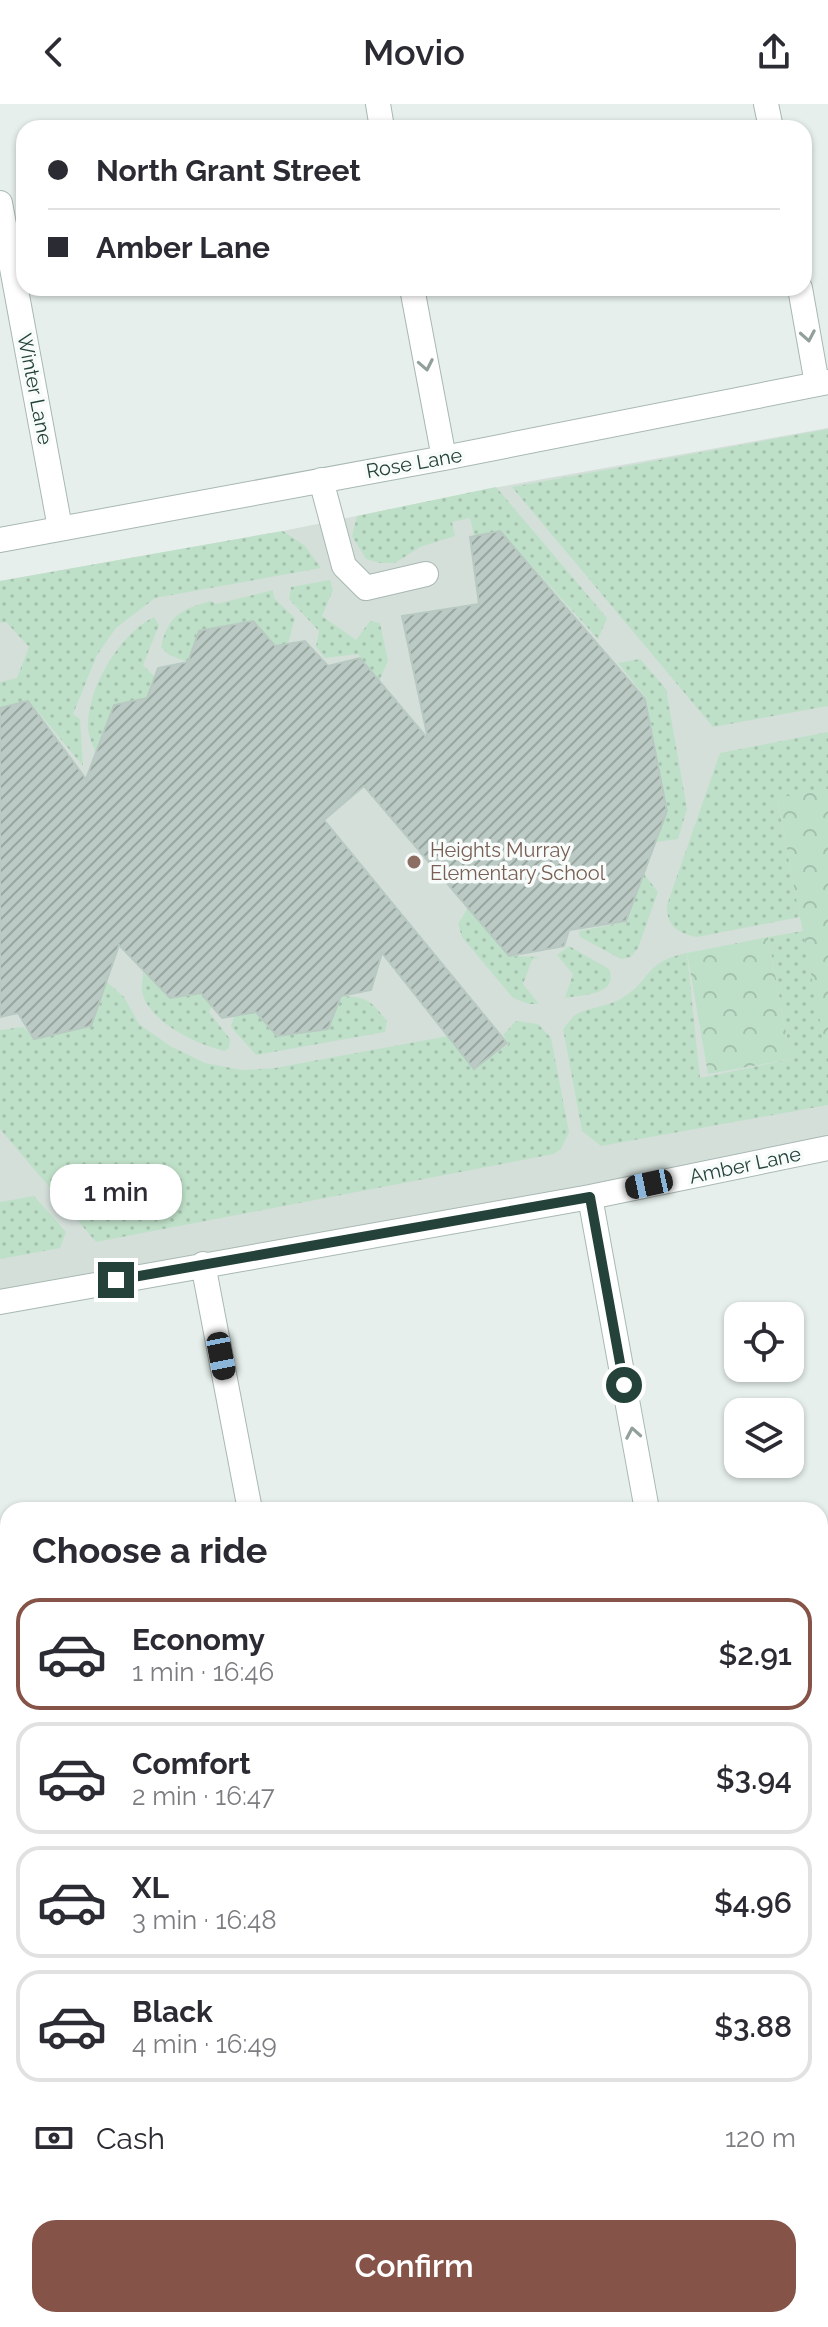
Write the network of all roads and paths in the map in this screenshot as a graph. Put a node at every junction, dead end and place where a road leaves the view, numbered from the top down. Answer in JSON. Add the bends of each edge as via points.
{"nodes":[{"id":1,"x":0,"y":203,"type":"edge"},
{"id":2,"x":16,"y":290,"type":"edge"},
{"id":3,"x":17,"y":296,"type":"edge"},
{"id":4,"x":414,"y":296,"type":"edge"},
{"id":5,"x":802,"y":296,"type":"edge"},
{"id":6,"x":822,"y":383,"type":"edge"},
{"id":7,"x":444,"y":458,"type":"junction"},
{"id":8,"x":321,"y":480,"type":"junction"},
{"id":9,"x":60,"y":528,"type":"junction"},
{"id":10,"x":0,"y":540,"type":"edge"},
{"id":11,"x":426,"y":574,"type":"dead end"},
{"id":12,"x":828,"y":1148,"type":"edge"},
{"id":13,"x":590,"y":1197,"type":"junction"},
{"id":14,"x":203,"y":1264,"type":"junction"},
{"id":15,"x":0,"y":1302,"type":"edge"},
{"id":16,"x":248,"y":1502,"type":"edge"},
{"id":17,"x":646,"y":1502,"type":"edge"}],
"edges":[{"from":1,"to":2,"type":"street","name":"Winter Lane"},
{"from":3,"to":9,"type":"street","name":"Winter Lane"},
{"from":4,"to":7,"type":"street","one_way":true},
{"from":5,"to":6,"type":"street","one_way":true},
{"from":6,"to":7,"type":"street","name":"Rose Lane"},
{"from":7,"to":8,"type":"street","name":"Rose Lane"},
{"from":8,"to":9,"type":"street","name":"Rose Lane"},
{"from":8,"to":11,"type":"street","via":[[344,566],[366,588]]},
{"from":9,"to":10,"type":"street","name":"Rose Lane"},
{"from":12,"to":13,"type":"street","name":"Amber Lane"},
{"from":13,"to":14,"type":"street","name":"Amber Lane"},
{"from":17,"to":13,"type":"street","one_way":true},
{"from":14,"to":15,"type":"street","name":"Amber Lane"},
{"from":14,"to":16,"type":"street"}]}
